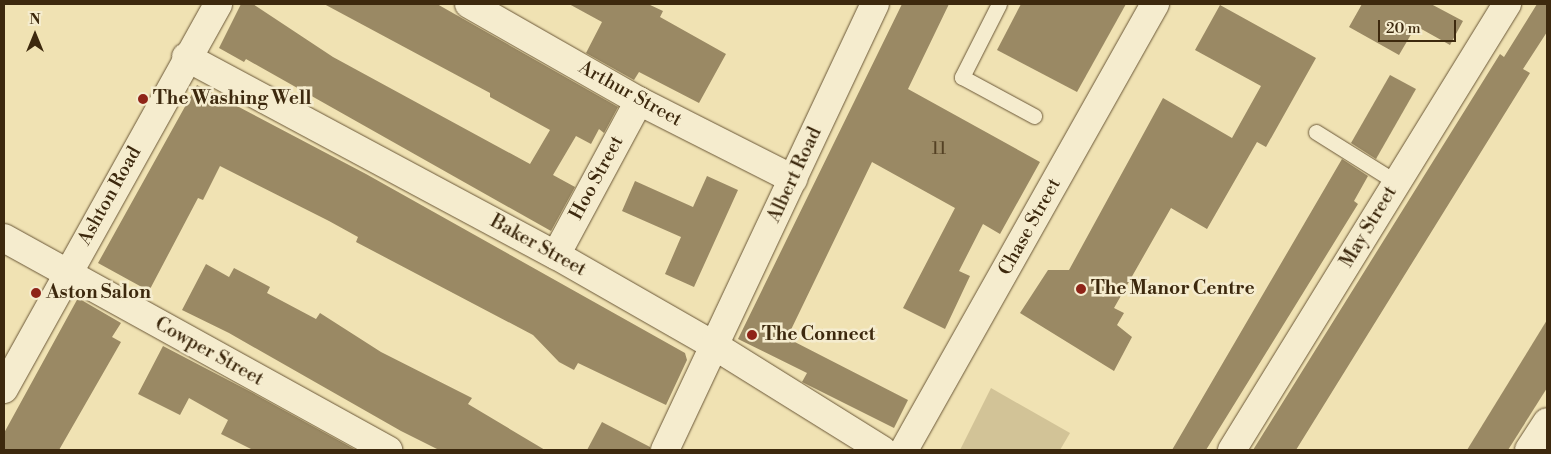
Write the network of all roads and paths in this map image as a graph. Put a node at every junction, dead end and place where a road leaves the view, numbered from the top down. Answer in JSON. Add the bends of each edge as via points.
{"nodes":[{"id":1,"x":218,"y":4,"type":"edge"},
{"id":2,"x":469,"y":4,"type":"edge"},
{"id":3,"x":875,"y":4,"type":"edge"},
{"id":4,"x":999,"y":4,"type":"edge"},
{"id":5,"x":1156,"y":4,"type":"edge"},
{"id":6,"x":1507,"y":4,"type":"edge"},
{"id":7,"x":186,"y":57,"type":"junction"},
{"id":8,"x":639,"y":101,"type":"junction"},
{"id":9,"x":1034,"y":116,"type":"dead end"},
{"id":10,"x":1316,"y":132,"type":"dead end"},
{"id":11,"x":793,"y":179,"type":"junction"},
{"id":12,"x":1396,"y":182,"type":"junction"},
{"id":13,"x":4,"y":238,"type":"edge"},
{"id":14,"x":556,"y":255,"type":"junction"},
{"id":15,"x":68,"y":274,"type":"junction"},
{"id":16,"x":715,"y":346,"type":"junction"},
{"id":17,"x":4,"y":389,"type":"edge"},
{"id":18,"x":1547,"y":422,"type":"edge"},
{"id":19,"x":388,"y":450,"type":"edge"},
{"id":20,"x":665,"y":450,"type":"edge"},
{"id":21,"x":882,"y":450,"type":"edge"},
{"id":22,"x":904,"y":450,"type":"edge"},
{"id":23,"x":1232,"y":450,"type":"edge"},
{"id":24,"x":1529,"y":450,"type":"edge"}],
"edges":[{"from":1,"to":7,"type":"street","name":"Ashton Road"},
{"from":2,"to":8,"type":"street","name":"Arthur Street"},
{"from":3,"to":11,"type":"street","name":"Albert Road"},
{"from":4,"to":9,"type":"lane","via":[[962,77]]},
{"from":5,"to":22,"type":"street","name":"Chase Street"},
{"from":6,"to":12,"type":"street","name":"May Street"},
{"from":7,"to":14,"type":"street","name":"Baker Street"},
{"from":7,"to":15,"type":"street","name":"Ashton Road"},
{"from":8,"to":11,"type":"street","name":"Arthur Street"},
{"from":8,"to":14,"type":"street","name":"Hoo Street"},
{"from":10,"to":12,"type":"lane"},
{"from":11,"to":16,"type":"street","name":"Albert Road"},
{"from":12,"to":23,"type":"street","name":"May Street"},
{"from":13,"to":15,"type":"street","name":"Cowper Street"},
{"from":14,"to":16,"type":"street","name":"Baker Street"},
{"from":15,"to":17,"type":"street","name":"Ashton Road"},
{"from":15,"to":19,"type":"street","name":"Cowper Street"},
{"from":16,"to":20,"type":"street","name":"Albert Road"},
{"from":16,"to":21,"type":"street","name":"Baker Street"},
{"from":18,"to":24,"type":"street"}]}
